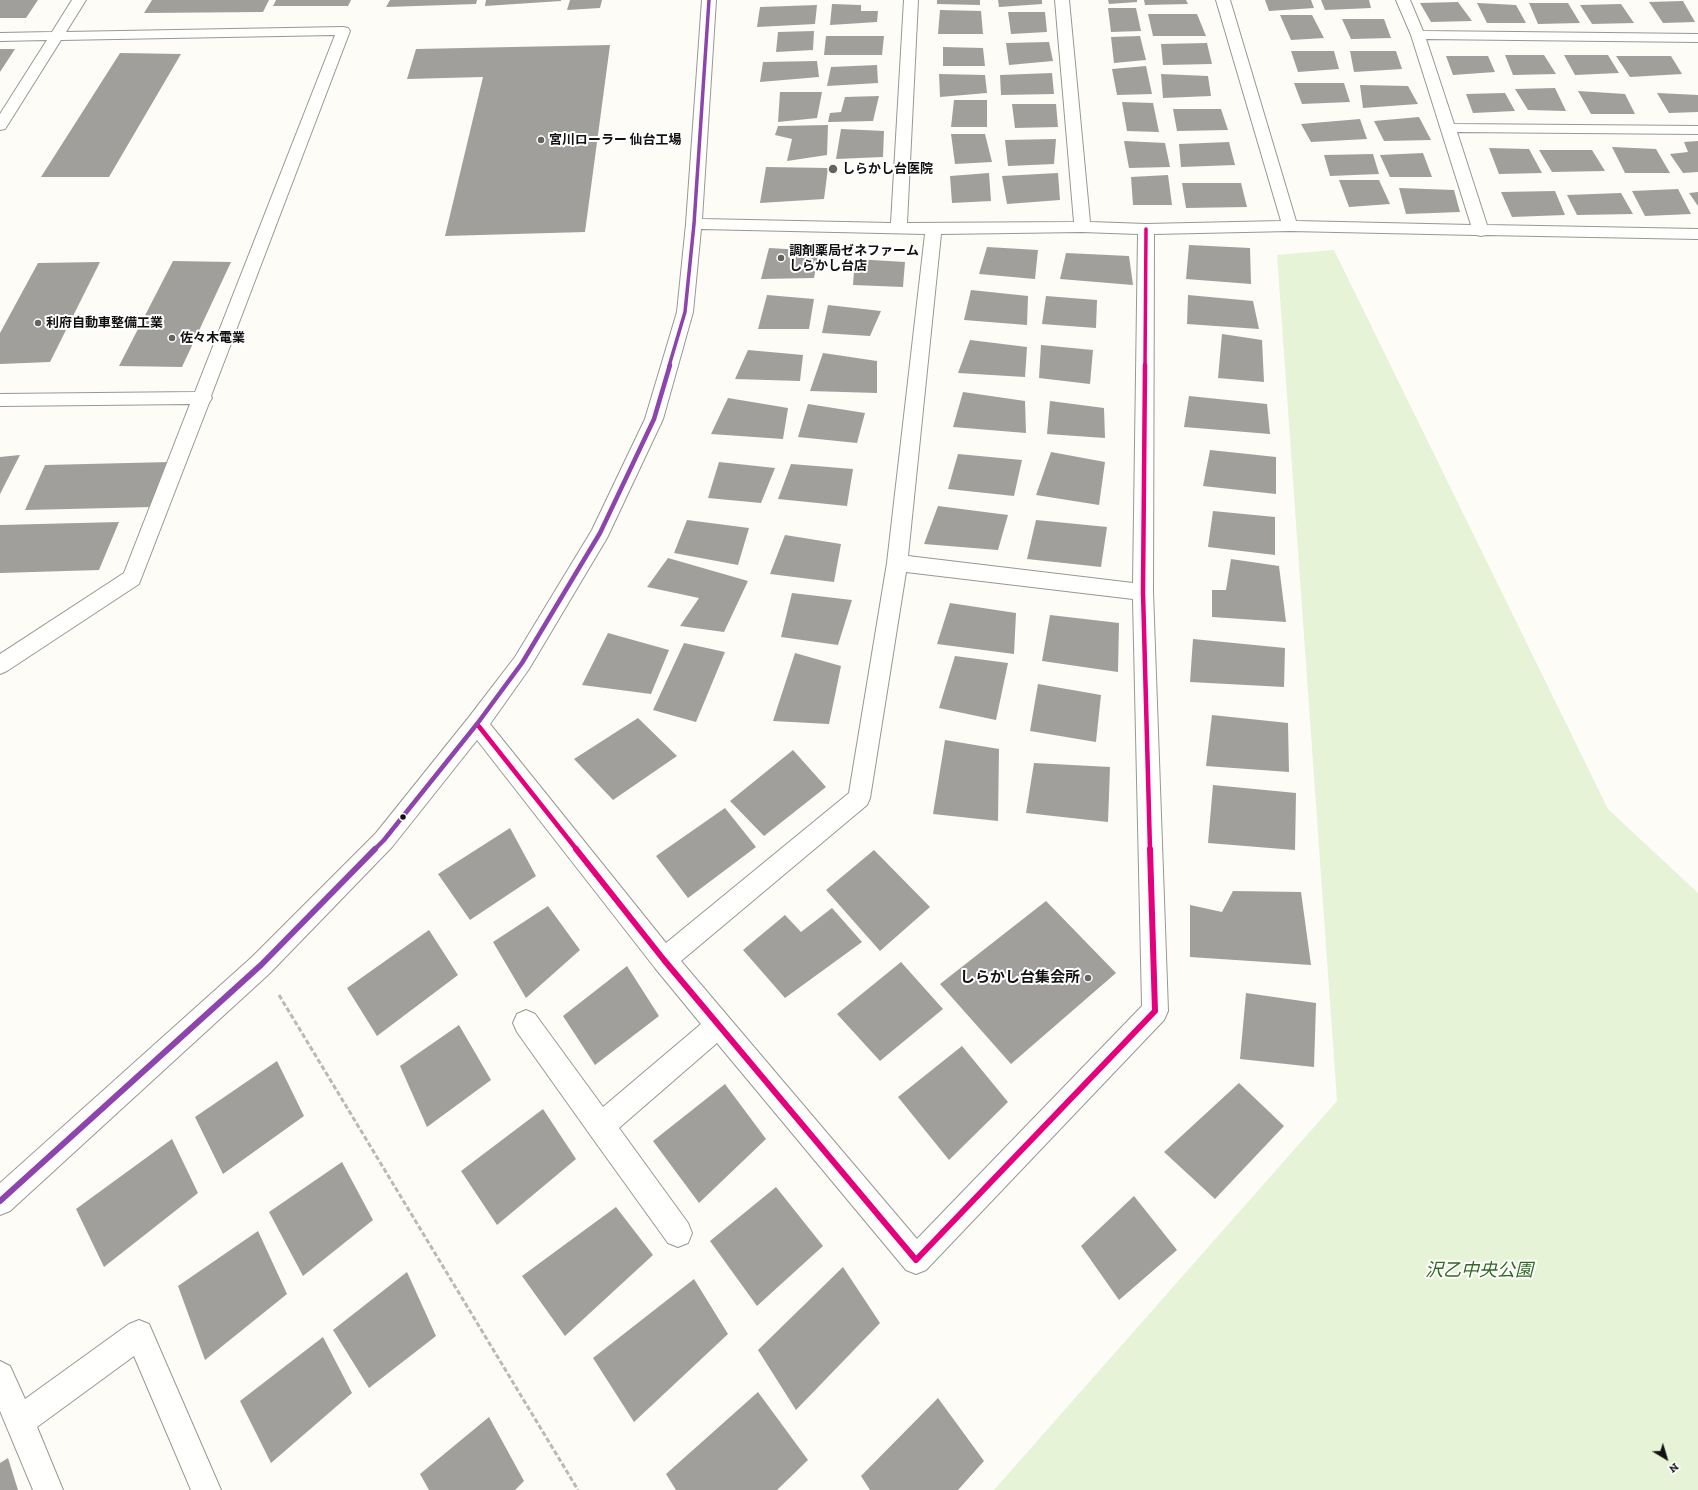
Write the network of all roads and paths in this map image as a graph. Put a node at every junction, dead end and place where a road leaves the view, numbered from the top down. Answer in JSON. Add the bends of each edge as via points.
{"nodes":[{"id":1,"x":79,"y":0,"type":"edge"},
{"id":2,"x":709,"y":0,"type":"edge"},
{"id":3,"x":911,"y":0,"type":"edge"},
{"id":4,"x":1062,"y":0,"type":"edge"},
{"id":5,"x":1223,"y":0,"type":"edge"},
{"id":6,"x":1403,"y":0,"type":"edge"},
{"id":7,"x":1418,"y":35,"type":"junction"},
{"id":8,"x":57,"y":36,"type":"junction"},
{"id":9,"x":0,"y":37,"type":"edge"},
{"id":10,"x":1698,"y":38,"type":"edge"},
{"id":11,"x":0,"y":126,"type":"edge"},
{"id":12,"x":1448,"y":128,"type":"junction"},
{"id":13,"x":1698,"y":130,"type":"edge"},
{"id":14,"x":694,"y":224,"type":"junction"},
{"id":15,"x":1290,"y":226,"type":"junction"},
{"id":16,"x":899,"y":227,"type":"junction"},
{"id":17,"x":1082,"y":227,"type":"junction"},
{"id":18,"x":934,"y":229,"type":"junction"},
{"id":19,"x":1146,"y":229,"type":"junction"},
{"id":20,"x":1481,"y":231,"type":"junction"},
{"id":21,"x":1698,"y":234,"type":"edge"},
{"id":22,"x":203,"y":398,"type":"junction"},
{"id":23,"x":0,"y":400,"type":"edge"},
{"id":24,"x":897,"y":563,"type":"junction"},
{"id":25,"x":1143,"y":592,"type":"junction"},
{"id":26,"x":0,"y":665,"type":"edge"},
{"id":27,"x":477,"y":724,"type":"junction"},
{"id":28,"x":664,"y":960,"type":"junction"},
{"id":29,"x":261,"y":966,"type":"junction"},
{"id":30,"x":526,"y":1023,"type":"dead end"},
{"id":31,"x":719,"y":1025,"type":"junction"},
{"id":32,"x":600,"y":1127,"type":"junction"},
{"id":33,"x":0,"y":1202,"type":"edge"},
{"id":34,"x":678,"y":1233,"type":"dead end"},
{"id":35,"x":0,"y":1376,"type":"edge"},
{"id":36,"x":19,"y":1422,"type":"junction"},
{"id":37,"x":48,"y":1490,"type":"edge"},
{"id":38,"x":206,"y":1490,"type":"edge"},
{"id":39,"x":578,"y":1490,"type":"edge"}],
"edges":[{"from":1,"to":8,"type":"street"},
{"from":2,"to":14,"type":"street"},
{"from":3,"to":16,"type":"street"},
{"from":4,"to":17,"type":"street"},
{"from":5,"to":15,"type":"street"},
{"from":6,"to":7,"type":"street"},
{"from":7,"to":10,"type":"street"},
{"from":7,"to":12,"type":"street"},
{"from":8,"to":9,"type":"street"},
{"from":8,"to":11,"type":"street"},
{"from":8,"to":22,"type":"street","via":[[344,32]]},
{"from":12,"to":13,"type":"street"},
{"from":12,"to":20,"type":"street"},
{"from":14,"to":16,"type":"street"},
{"from":14,"to":27,"type":"street","via":[[685,312],[654,419],[600,533],[522,663]]},
{"from":15,"to":19,"type":"street"},
{"from":15,"to":20,"type":"street"},
{"from":16,"to":18,"type":"street"},
{"from":17,"to":18,"type":"street"},
{"from":17,"to":19,"type":"street"},
{"from":18,"to":24,"type":"street"},
{"from":19,"to":25,"type":"street"},
{"from":20,"to":21,"type":"street"},
{"from":22,"to":23,"type":"street"},
{"from":22,"to":26,"type":"street","via":[[132,578]]},
{"from":24,"to":25,"type":"street"},
{"from":24,"to":28,"type":"street","via":[[858,798]]},
{"from":25,"to":31,"type":"street","via":[[1155,1011],[916,1260]]},
{"from":27,"to":28,"type":"street"},
{"from":27,"to":29,"type":"street","via":[[384,840]]},
{"from":28,"to":31,"type":"street"},
{"from":29,"to":33,"type":"street"},
{"from":29,"to":39,"type":"path"},
{"from":30,"to":32,"type":"street"},
{"from":31,"to":32,"type":"street"},
{"from":32,"to":34,"type":"street"},
{"from":35,"to":36,"type":"street"},
{"from":36,"to":37,"type":"street"},
{"from":36,"to":38,"type":"street","via":[[139,1334]]}]}
